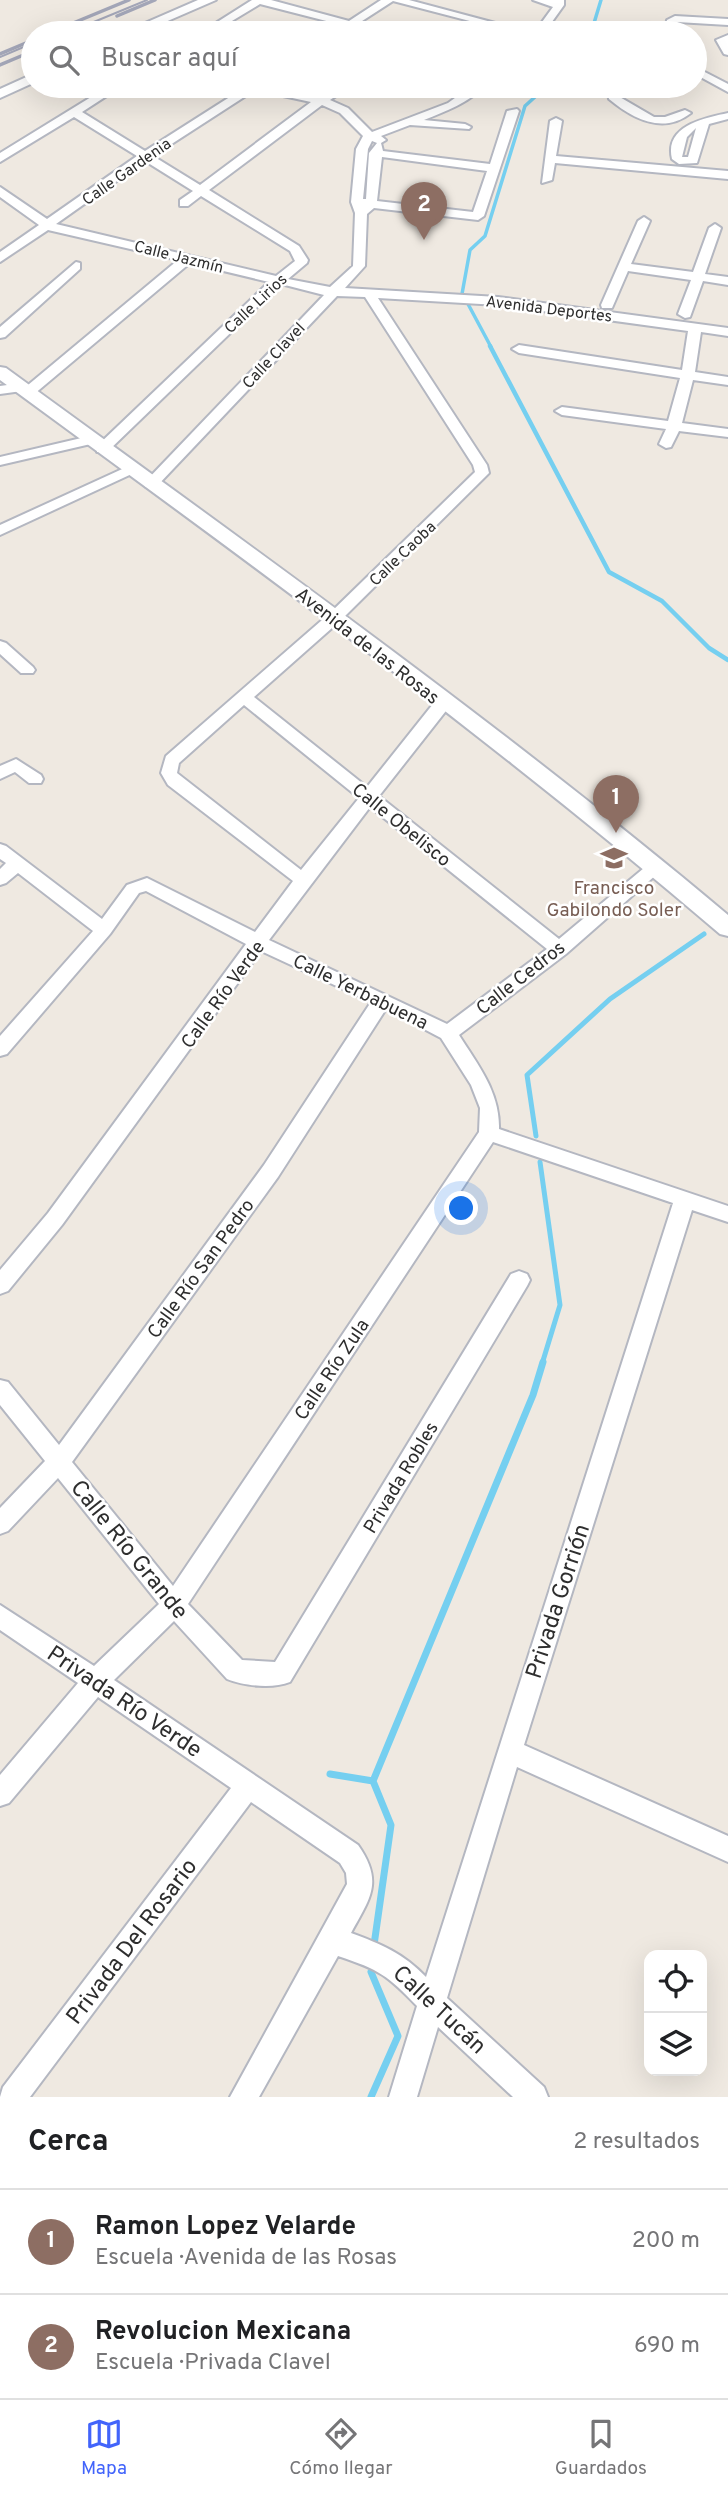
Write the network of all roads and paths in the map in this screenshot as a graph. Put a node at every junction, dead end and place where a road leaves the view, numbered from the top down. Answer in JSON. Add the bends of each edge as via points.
{"nodes":[{"id":1,"x":209,"y":0,"type":"edge"},
{"id":2,"x":259,"y":0,"type":"edge"},
{"id":3,"x":387,"y":0,"type":"edge"},
{"id":4,"x":397,"y":0,"type":"edge"},
{"id":5,"x":538,"y":0,"type":"edge"},
{"id":6,"x":559,"y":3,"type":"edge"},
{"id":7,"x":680,"y":19,"type":"joint"},
{"id":8,"x":159,"y":21,"type":"edge"},
{"id":9,"x":225,"y":21,"type":"edge"},
{"id":10,"x":340,"y":21,"type":"edge"},
{"id":11,"x":356,"y":21,"type":"edge"},
{"id":12,"x":480,"y":21,"type":"edge"},
{"id":13,"x":547,"y":21,"type":"edge"},
{"id":14,"x":672,"y":21,"type":"edge"},
{"id":15,"x":728,"y":22,"type":"edge"},
{"id":16,"x":728,"y":38,"type":"edge"},
{"id":17,"x":728,"y":52,"type":"edge"},
{"id":18,"x":707,"y":68,"type":"edge"},
{"id":19,"x":707,"y":77,"type":"edge"},
{"id":20,"x":728,"y":79,"type":"edge"},
{"id":21,"x":21,"y":84,"type":"edge"},
{"id":22,"x":728,"y":89,"type":"edge"},
{"id":23,"x":0,"y":94,"type":"edge"},
{"id":24,"x":96,"y":98,"type":"edge"},
{"id":25,"x":234,"y":98,"type":"edge"},
{"id":26,"x":302,"y":98,"type":"edge"},
{"id":27,"x":325,"y":98,"type":"edge"},
{"id":28,"x":462,"y":98,"type":"edge"},
{"id":29,"x":614,"y":98,"type":"edge"},
{"id":30,"x":318,"y":102,"type":"junction"},
{"id":31,"x":74,"y":111,"type":"junction"},
{"id":32,"x":513,"y":111,"type":"dead end"},
{"id":33,"x":685,"y":113,"type":"dead end"},
{"id":34,"x":728,"y":116,"type":"edge"},
{"id":35,"x":412,"y":121,"type":"junction"},
{"id":36,"x":556,"y":121,"type":"dead end"},
{"id":37,"x":465,"y":127,"type":"dead end"},
{"id":38,"x":728,"y":127,"type":"edge"},
{"id":39,"x":376,"y":136,"type":"junction"},
{"id":40,"x":556,"y":151,"type":"junction"},
{"id":41,"x":375,"y":153,"type":"junction"},
{"id":42,"x":638,"y":153,"type":"dead end"},
{"id":43,"x":145,"y":156,"type":"junction"},
{"id":44,"x":0,"y":158,"type":"edge"},
{"id":45,"x":495,"y":168,"type":"junction"},
{"id":46,"x":666,"y":168,"type":"junction"},
{"id":47,"x":728,"y":175,"type":"edge"},
{"id":48,"x":546,"y":180,"type":"dead end"},
{"id":49,"x":198,"y":190,"type":"junction"},
{"id":50,"x":0,"y":191,"type":"edge"},
{"id":51,"x":184,"y":203,"type":"dead end"},
{"id":52,"x":363,"y":206,"type":"junction"},
{"id":53,"x":644,"y":221,"type":"dead end"},
{"id":54,"x":48,"y":226,"type":"junction"},
{"id":55,"x":715,"y":228,"type":"dead end"},
{"id":56,"x":0,"y":258,"type":"edge"},
{"id":57,"x":189,"y":258,"type":"junction"},
{"id":58,"x":626,"y":264,"type":"junction"},
{"id":59,"x":76,"y":266,"type":"dead end"},
{"id":60,"x":700,"y":274,"type":"junction"},
{"id":61,"x":728,"y":274,"type":"edge"},
{"id":62,"x":277,"y":281,"type":"junction"},
{"id":63,"x":728,"y":281,"type":"edge"},
{"id":64,"x":334,"y":291,"type":"junction"},
{"id":65,"x":369,"y":294,"type":"junction"},
{"id":66,"x":607,"y":305,"type":"dead end"},
{"id":67,"x":685,"y":314,"type":"dead end"},
{"id":68,"x":695,"y":327,"type":"junction"},
{"id":69,"x":728,"y":332,"type":"edge"},
{"id":70,"x":0,"y":334,"type":"edge"},
{"id":71,"x":519,"y":349,"type":"dead end"},
{"id":72,"x":0,"y":372,"type":"edge"},
{"id":73,"x":687,"y":375,"type":"junction"},
{"id":74,"x":728,"y":381,"type":"edge"},
{"id":75,"x":25,"y":389,"type":"junction"},
{"id":76,"x":0,"y":390,"type":"edge"},
{"id":77,"x":562,"y":411,"type":"dead end"},
{"id":78,"x":675,"y":425,"type":"junction"},
{"id":79,"x":728,"y":433,"type":"edge"},
{"id":80,"x":96,"y":444,"type":"junction"},
{"id":81,"x":666,"y":444,"type":"dead end"},
{"id":82,"x":0,"y":461,"type":"edge"},
{"id":83,"x":131,"y":469,"type":"junction"},
{"id":84,"x":150,"y":484,"type":"junction"},
{"id":85,"x":0,"y":531,"type":"edge"},
{"id":86,"x":335,"y":617,"type":"junction"},
{"id":87,"x":0,"y":646,"type":"edge"},
{"id":88,"x":27,"y":670,"type":"dead end"},
{"id":89,"x":245,"y":698,"type":"junction"},
{"id":90,"x":443,"y":703,"type":"junction"},
{"id":91,"x":0,"y":774,"type":"edge"},
{"id":92,"x":36,"y":779,"type":"dead end"},
{"id":93,"x":369,"y":797,"type":"junction"},
{"id":94,"x":0,"y":850,"type":"edge"},
{"id":95,"x":17,"y":863,"type":"junction"},
{"id":96,"x":656,"y":866,"type":"junction"},
{"id":97,"x":0,"y":879,"type":"edge"},
{"id":98,"x":303,"y":880,"type":"junction"},
{"id":99,"x":728,"y":928,"type":"edge"},
{"id":100,"x":104,"y":930,"type":"junction"},
{"id":101,"x":260,"y":943,"type":"junction"},
{"id":102,"x":559,"y":949,"type":"junction"},
{"id":103,"x":382,"y":1000,"type":"junction"},
{"id":104,"x":448,"y":1033,"type":"junction"},
{"id":105,"x":0,"y":1049,"type":"edge"},
{"id":106,"x":489,"y":1133,"type":"junction"},
{"id":107,"x":685,"y":1198,"type":"junction"},
{"id":108,"x":728,"y":1214,"type":"edge"},
{"id":109,"x":519,"y":1280,"type":"dead end"},
{"id":110,"x":0,"y":1285,"type":"edge"},
{"id":111,"x":0,"y":1390,"type":"edge"},
{"id":112,"x":59,"y":1462,"type":"junction"},
{"id":113,"x":0,"y":1524,"type":"edge"},
{"id":114,"x":174,"y":1605,"type":"junction"},
{"id":115,"x":0,"y":1616,"type":"edge"},
{"id":116,"x":281,"y":1674,"type":"joint"},
{"id":117,"x":96,"y":1681,"type":"junction"},
{"id":118,"x":509,"y":1751,"type":"junction"},
{"id":119,"x":249,"y":1785,"type":"junction"},
{"id":120,"x":0,"y":1794,"type":"edge"},
{"id":121,"x":728,"y":1849,"type":"edge"},
{"id":122,"x":334,"y":1941,"type":"junction"},
{"id":123,"x":434,"y":2004,"type":"junction"},
{"id":124,"x":13,"y":2097,"type":"edge"},
{"id":125,"x":244,"y":2097,"type":"edge"},
{"id":126,"x":403,"y":2097,"type":"edge"},
{"id":127,"x":534,"y":2097,"type":"edge"}],
"edges":[{"from":1,"to":8,"type":"street"},
{"from":2,"to":9,"type":"street"},
{"from":2,"to":10,"type":"street"},
{"from":3,"to":11,"type":"street"},
{"from":4,"to":12,"type":"street"},
{"from":5,"to":6,"type":"street"},
{"from":6,"to":13,"type":"street"},
{"from":7,"to":14,"type":"street"},
{"from":7,"to":15,"type":"street"},
{"from":16,"to":17,"type":"street","via":[[721,40]]},
{"from":18,"to":20,"type":"street"},
{"from":19,"to":22,"type":"street"},
{"from":21,"to":23,"type":"street"},
{"from":24,"to":31,"type":"street"},
{"from":25,"to":43,"type":"street","name":"Calle Gardenia"},
{"from":26,"to":30,"type":"street"},
{"from":27,"to":30,"type":"street"},
{"from":28,"to":35,"type":"street"},
{"from":29,"to":33,"type":"street","via":[[653,121]]},
{"from":30,"to":39,"type":"street","via":[[340,108]]},
{"from":30,"to":49,"type":"street"},
{"from":31,"to":43,"type":"street","name":"Calle Lirios"},
{"from":31,"to":44,"type":"street"},
{"from":32,"to":45,"type":"street"},
{"from":34,"to":38,"type":"street","via":[[699,124]]},
{"from":35,"to":37,"type":"street"},
{"from":35,"to":39,"type":"street"},
{"from":36,"to":40,"type":"street"},
{"from":39,"to":41,"type":"street","name":"Calle Clavel"},
{"from":39,"to":52,"type":"street","name":"Calle Clavel","via":[[362,149]]},
{"from":40,"to":46,"type":"street"},
{"from":40,"to":48,"type":"street"},
{"from":41,"to":45,"type":"street"},
{"from":41,"to":52,"type":"street","name":"Calle Clavel"},
{"from":42,"to":46,"type":"street"},
{"from":43,"to":49,"type":"street","name":"Calle Lirios"},
{"from":43,"to":54,"type":"street","name":"Calle Gardenia"},
{"from":45,"to":52,"type":"street","via":[[478,216]]},
{"from":46,"to":47,"type":"street"},
{"from":49,"to":51,"type":"street"},
{"from":49,"to":62,"type":"street","name":"Calle Lirios","via":[[295,249],[301,263]]},
{"from":50,"to":54,"type":"street","name":"Calle Jazmín"},
{"from":52,"to":64,"type":"street","name":"Calle Clavel","via":[[359,266]]},
{"from":53,"to":58,"type":"street"},
{"from":54,"to":56,"type":"street","name":"Calle Gardenia"},
{"from":54,"to":57,"type":"street","name":"Calle Jazmín"},
{"from":55,"to":60,"type":"street"},
{"from":57,"to":62,"type":"street","name":"Calle Jazmín"},
{"from":57,"to":75,"type":"street"},
{"from":58,"to":60,"type":"street"},
{"from":58,"to":66,"type":"street"},
{"from":59,"to":70,"type":"street"},
{"from":60,"to":61,"type":"street"},
{"from":60,"to":63,"type":"street"},
{"from":60,"to":67,"type":"street"},
{"from":62,"to":64,"type":"street","name":"Calle Jazmín"},
{"from":62,"to":80,"type":"street","name":"Calle Lirios"},
{"from":64,"to":65,"type":"street","name":"Calle Jazmín"},
{"from":64,"to":84,"type":"street","name":"Calle Clavel"},
{"from":65,"to":68,"type":"street","name":"Avenida Deportes","via":[[498,301]]},
{"from":65,"to":86,"type":"street","name":"Calle Caoba","via":[[482,473]]},
{"from":68,"to":69,"type":"street","name":"Avenida Deportes"},
{"from":68,"to":73,"type":"street"},
{"from":71,"to":73,"type":"street"},
{"from":72,"to":75,"type":"street","name":"Avenida de las Rosas"},
{"from":73,"to":74,"type":"street"},
{"from":73,"to":78,"type":"street"},
{"from":75,"to":76,"type":"street"},
{"from":75,"to":80,"type":"street","name":"Avenida de las Rosas"},
{"from":77,"to":78,"type":"street"},
{"from":78,"to":79,"type":"street"},
{"from":78,"to":81,"type":"street"},
{"from":80,"to":82,"type":"street"},
{"from":80,"to":83,"type":"street","name":"Avenida de las Rosas"},
{"from":83,"to":84,"type":"street","name":"Avenida de las Rosas"},
{"from":83,"to":85,"type":"street"},
{"from":84,"to":86,"type":"street","name":"Avenida de las Rosas"},
{"from":86,"to":89,"type":"street","name":"Calle Caoba"},
{"from":86,"to":90,"type":"street","name":"Avenida de las Rosas"},
{"from":87,"to":88,"type":"street"},
{"from":89,"to":93,"type":"street","name":"Calle Obelisco"},
{"from":89,"to":98,"type":"street","name":"Calle Caoba","via":[[172,760],[168,775]]},
{"from":90,"to":93,"type":"street","name":"Calle Río Verde"},
{"from":90,"to":96,"type":"street","name":"Avenida de las Rosas"},
{"from":91,"to":92,"type":"street","via":[[16,764]]},
{"from":93,"to":98,"type":"street","name":"Calle Río Verde"},
{"from":93,"to":102,"type":"street","name":"Calle Obelisco"},
{"from":94,"to":95,"type":"street"},
{"from":95,"to":97,"type":"street"},
{"from":95,"to":100,"type":"street"},
{"from":96,"to":99,"type":"street","name":"Avenida de las Rosas"},
{"from":96,"to":102,"type":"street","name":"Calle Cedros"},
{"from":98,"to":101,"type":"street","name":"Calle Río Verde"},
{"from":100,"to":101,"type":"street","name":"Calle Yerbabuena","via":[[138,886],[154,886]]},
{"from":100,"to":105,"type":"street"},
{"from":101,"to":103,"type":"street","name":"Calle Yerbabuena"},
{"from":101,"to":110,"type":"street","name":"Calle Río Verde","via":[[55,1219]]},
{"from":102,"to":104,"type":"street","name":"Calle Cedros"},
{"from":103,"to":104,"type":"street","name":"Calle Yerbabuena"},
{"from":103,"to":112,"type":"street","name":"Calle Río San Pedro","via":[[271,1171]]},
{"from":104,"to":106,"type":"street","name":"Calle Yerbabuena","via":[[485,1096]]},
{"from":106,"to":107,"type":"street"},
{"from":106,"to":114,"type":"street","name":"Calle Río Zula"},
{"from":107,"to":108,"type":"street"},
{"from":107,"to":118,"type":"street","name":"Privada Gorrión"},
{"from":109,"to":116,"type":"street","name":"Privada Robles"},
{"from":111,"to":112,"type":"street","name":"Calle Río Grande"},
{"from":112,"to":113,"type":"street","name":"Calle Río San Pedro"},
{"from":112,"to":114,"type":"street","name":"Calle Río Grande"},
{"from":114,"to":116,"type":"street","name":"Calle Río Grande","via":[[236,1671]]},
{"from":114,"to":117,"type":"street","name":"Calle Río Zula"},
{"from":115,"to":117,"type":"street","name":"Privada Río Verde"},
{"from":117,"to":119,"type":"street","name":"Privada Río Verde"},
{"from":117,"to":120,"type":"street","name":"Calle Río Zula"},
{"from":118,"to":121,"type":"street"},
{"from":118,"to":123,"type":"street","name":"Privada Gorrión"},
{"from":119,"to":122,"type":"street","name":"Privada Río Verde","via":[[349,1854],[362,1878],[360,1890]]},
{"from":119,"to":124,"type":"street","name":"Privada Del Rosario"},
{"from":122,"to":123,"type":"street","name":"Calle Tucán","via":[[399,1968]]},
{"from":122,"to":125,"type":"street"},
{"from":123,"to":126,"type":"street","name":"Privada Gorrión"},
{"from":123,"to":127,"type":"street","name":"Calle Tucán"}]}
